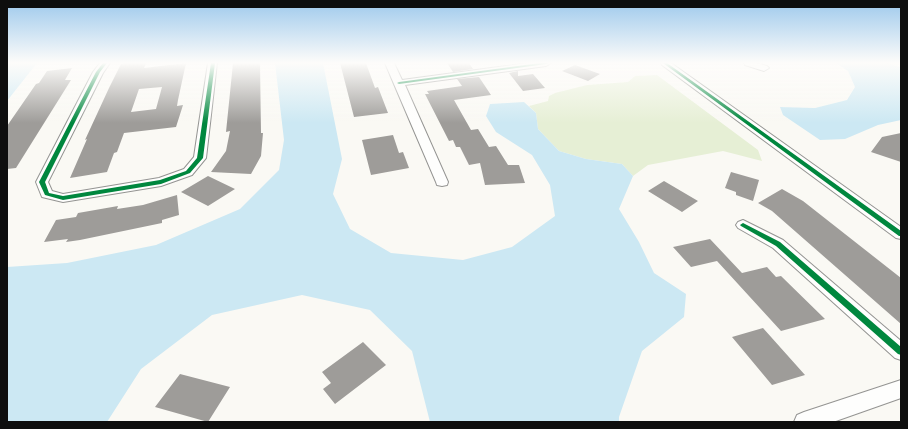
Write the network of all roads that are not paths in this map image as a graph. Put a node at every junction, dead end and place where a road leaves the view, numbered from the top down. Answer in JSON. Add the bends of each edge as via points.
{"nodes":[{"id":1,"x":92,"y":83,"type":"edge"},
{"id":2,"x":210,"y":83,"type":"edge"},
{"id":3,"x":399,"y":83,"type":"edge"},
{"id":4,"x":693,"y":83,"type":"edge"},
{"id":5,"x":442,"y":182,"type":"dead end"},
{"id":6,"x":743,"y":225,"type":"dead end"},
{"id":7,"x":901,"y":234,"type":"edge"},
{"id":8,"x":901,"y":352,"type":"edge"},
{"id":9,"x":901,"y":390,"type":"edge"},
{"id":10,"x":804,"y":422,"type":"edge"}],
"edges":[{"from":1,"to":2,"type":"street","via":[[42,182],[47,194],[63,198],[162,182],[188,172],[200,158]]},
{"from":3,"to":5,"type":"street"},
{"from":4,"to":7,"type":"street"},
{"from":6,"to":8,"type":"street","via":[[778,244]]},
{"from":9,"to":10,"type":"street"}]}
